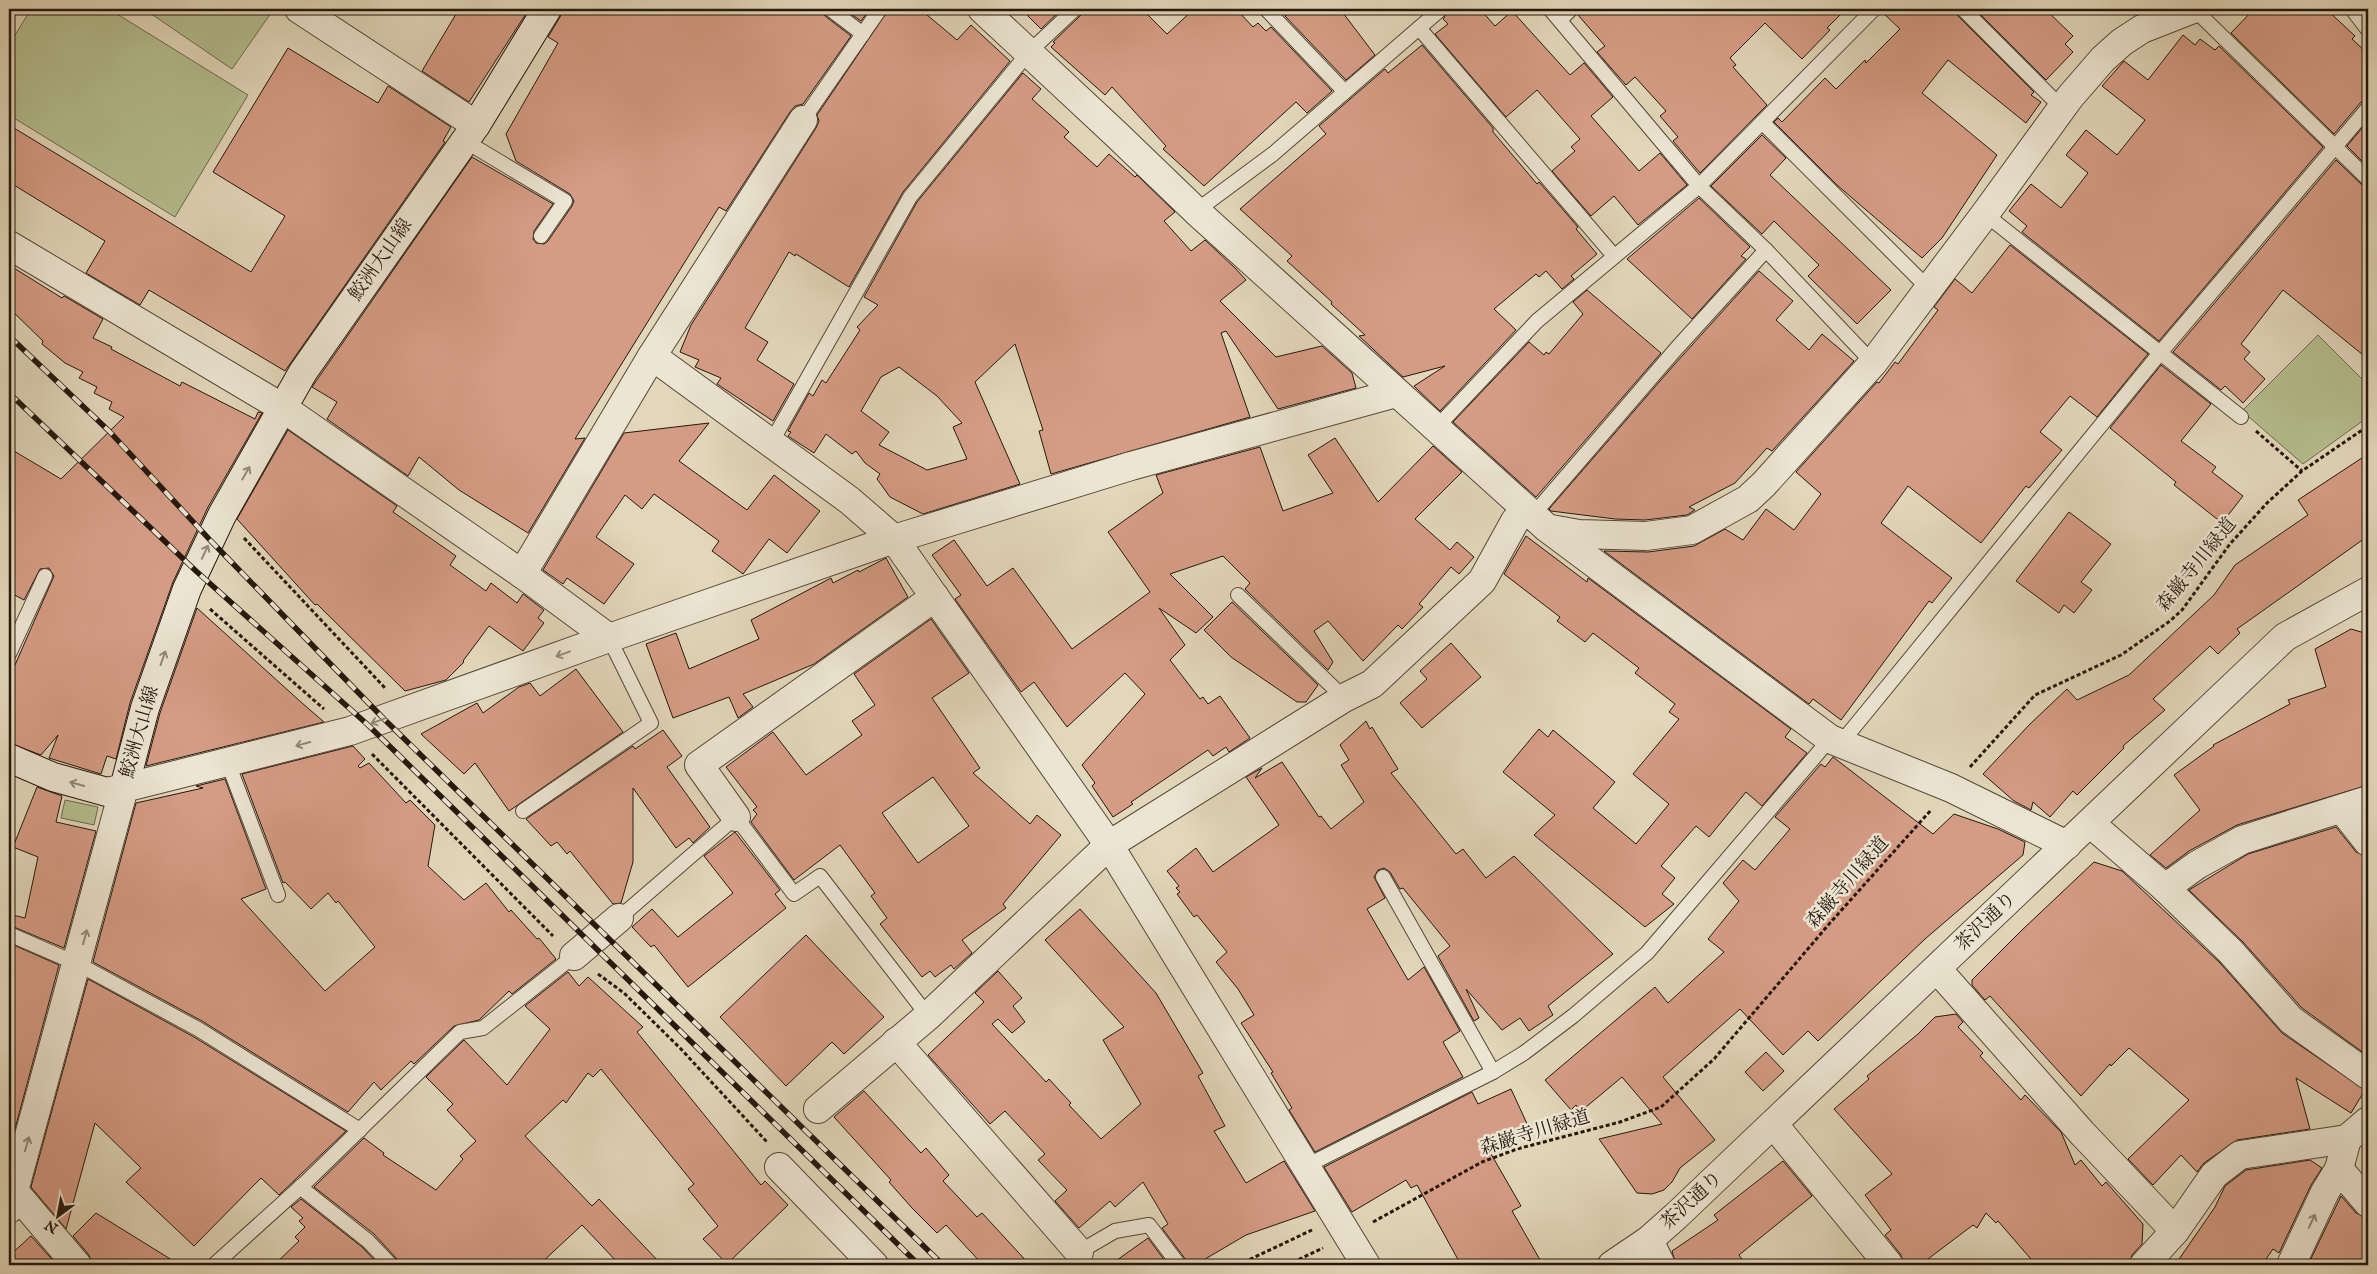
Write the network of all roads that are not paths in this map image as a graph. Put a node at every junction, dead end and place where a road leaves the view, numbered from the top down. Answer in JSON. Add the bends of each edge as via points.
{"nodes":[{"id":1,"x":299,"y":9,"type":"edge"},
{"id":2,"x":547,"y":9,"type":"edge"},
{"id":3,"x":830,"y":9,"type":"edge"},
{"id":4,"x":880,"y":9,"type":"edge"},
{"id":5,"x":982,"y":9,"type":"edge"},
{"id":6,"x":1075,"y":9,"type":"edge"},
{"id":7,"x":1266,"y":9,"type":"edge"},
{"id":8,"x":1441,"y":9,"type":"edge"},
{"id":9,"x":1550,"y":9,"type":"edge"},
{"id":10,"x":1571,"y":9,"type":"edge"},
{"id":11,"x":1874,"y":9,"type":"edge"},
{"id":12,"x":1963,"y":9,"type":"edge"},
{"id":13,"x":2193,"y":9,"type":"edge"},
{"id":14,"x":2352,"y":9,"type":"edge"},
{"id":15,"x":1560,"y":20,"type":"junction"},
{"id":16,"x":1419,"y":28,"type":"junction"},
{"id":17,"x":2368,"y":30,"type":"edge"},
{"id":18,"x":863,"y":34,"type":"junction"},
{"id":19,"x":1029,"y":52,"type":"junction"},
{"id":20,"x":1345,"y":92,"type":"junction"},
{"id":21,"x":2062,"y":108,"type":"junction"},
{"id":22,"x":2368,"y":108,"type":"edge"},
{"id":23,"x":802,"y":120,"type":"joint"},
{"id":24,"x":1762,"y":122,"type":"junction"},
{"id":25,"x":470,"y":133,"type":"junction"},
{"id":26,"x":2335,"y":145,"type":"junction"},
{"id":27,"x":2368,"y":179,"type":"edge"},
{"id":28,"x":1699,"y":186,"type":"junction"},
{"id":29,"x":1196,"y":211,"type":"junction"},
{"id":30,"x":1985,"y":214,"type":"junction"},
{"id":31,"x":541,"y":236,"type":"dead end"},
{"id":32,"x":9,"y":245,"type":"edge"},
{"id":33,"x":1766,"y":250,"type":"junction"},
{"id":34,"x":1614,"y":256,"type":"junction"},
{"id":35,"x":1929,"y":289,"type":"junction"},
{"id":36,"x":2160,"y":353,"type":"junction"},
{"id":37,"x":652,"y":356,"type":"junction"},
{"id":38,"x":1873,"y":363,"type":"junction"},
{"id":39,"x":1396,"y":393,"type":"junction"},
{"id":40,"x":283,"y":408,"type":"junction"},
{"id":41,"x":2241,"y":417,"type":"road end"},
{"id":42,"x":1436,"y":428,"type":"junction"},
{"id":43,"x":771,"y":443,"type":"junction"},
{"id":44,"x":1534,"y":518,"type":"junction"},
{"id":45,"x":894,"y":539,"type":"junction"},
{"id":46,"x":522,"y":574,"type":"junction"},
{"id":47,"x":45,"y":576,"type":"dead end"},
{"id":48,"x":1238,"y":595,"type":"dead end"},
{"id":49,"x":2367,"y":595,"type":"edge"},
{"id":50,"x":934,"y":597,"type":"junction"},
{"id":51,"x":609,"y":638,"type":"junction"},
{"id":52,"x":9,"y":654,"type":"edge"},
{"id":53,"x":1344,"y":698,"type":"junction"},
{"id":54,"x":1836,"y":741,"type":"junction"},
{"id":55,"x":9,"y":758,"type":"edge"},
{"id":56,"x":228,"y":763,"type":"junction"},
{"id":57,"x":124,"y":788,"type":"junction"},
{"id":58,"x":2368,"y":800,"type":"edge"},
{"id":59,"x":2342,"y":809,"type":"junction"},
{"id":60,"x":523,"y":811,"type":"dead end"},
{"id":61,"x":736,"y":817,"type":"junction"},
{"id":62,"x":2090,"y":823,"type":"junction"},
{"id":63,"x":2368,"y":842,"type":"edge"},
{"id":64,"x":1109,"y":845,"type":"junction"},
{"id":65,"x":2067,"y":845,"type":"junction"},
{"id":66,"x":1383,"y":877,"type":"dead end"},
{"id":67,"x":2165,"y":888,"type":"junction"},
{"id":68,"x":278,"y":895,"type":"dead end"},
{"id":69,"x":619,"y":918,"type":"joint"},
{"id":70,"x":9,"y":934,"type":"edge"},
{"id":71,"x":574,"y":956,"type":"joint"},
{"id":72,"x":78,"y":964,"type":"junction"},
{"id":73,"x":1937,"y":969,"type":"junction"},
{"id":74,"x":928,"y":1016,"type":"junction"},
{"id":75,"x":896,"y":1042,"type":"junction"},
{"id":76,"x":1492,"y":1072,"type":"junction"},
{"id":77,"x":2368,"y":1075,"type":"edge"},
{"id":78,"x":818,"y":1109,"type":"dead end"},
{"id":79,"x":2368,"y":1121,"type":"edge"},
{"id":80,"x":1774,"y":1125,"type":"junction"},
{"id":81,"x":360,"y":1130,"type":"junction"},
{"id":82,"x":2347,"y":1139,"type":"junction"},
{"id":83,"x":1306,"y":1166,"type":"junction"},
{"id":84,"x":779,"y":1167,"type":"road end"},
{"id":85,"x":2339,"y":1169,"type":"junction"},
{"id":86,"x":300,"y":1187,"type":"junction"},
{"id":87,"x":11,"y":1200,"type":"edge"},
{"id":88,"x":2368,"y":1203,"type":"edge"},
{"id":89,"x":2174,"y":1231,"type":"junction"},
{"id":90,"x":1648,"y":1240,"type":"junction"},
{"id":91,"x":1078,"y":1252,"type":"joint"},
{"id":92,"x":77,"y":1265,"type":"edge"},
{"id":93,"x":214,"y":1265,"type":"edge"},
{"id":94,"x":391,"y":1265,"type":"edge"},
{"id":95,"x":874,"y":1265,"type":"edge"},
{"id":96,"x":1179,"y":1265,"type":"edge"},
{"id":97,"x":1366,"y":1265,"type":"edge"},
{"id":98,"x":1612,"y":1265,"type":"edge"},
{"id":99,"x":1661,"y":1265,"type":"edge"},
{"id":100,"x":1889,"y":1265,"type":"edge"},
{"id":101,"x":2144,"y":1265,"type":"edge"},
{"id":102,"x":2291,"y":1265,"type":"edge"}],
"edges":[{"from":1,"to":25,"type":"street"},
{"from":2,"to":25,"type":"street","name":"鮫洲大山線"},
{"from":3,"to":18,"type":"lane"},
{"from":4,"to":18,"type":"lane"},
{"from":5,"to":19,"type":"street"},
{"from":6,"to":19,"type":"lane"},
{"from":7,"to":20,"type":"lane"},
{"from":8,"to":16,"type":"lane"},
{"from":9,"to":15,"type":"lane"},
{"from":10,"to":15,"type":"lane"},
{"from":11,"to":24,"type":"lane"},
{"from":12,"to":21,"type":"lane"},
{"from":13,"to":21,"type":"street","via":[[2158,21],[2122,42],[2103,59]]},
{"from":13,"to":26,"type":"lane"},
{"from":14,"to":17,"type":"lane"},
{"from":15,"to":28,"type":"lane"},
{"from":16,"to":20,"type":"lane"},
{"from":16,"to":34,"type":"lane"},
{"from":18,"to":23,"type":"lane"},
{"from":19,"to":29,"type":"street"},
{"from":19,"to":43,"type":"lane","via":[[910,197]]},
{"from":20,"to":29,"type":"lane","via":[[1273,154]]},
{"from":21,"to":30,"type":"street"},
{"from":22,"to":26,"type":"lane"},
{"from":23,"to":37,"type":"street"},
{"from":24,"to":28,"type":"lane"},
{"from":24,"to":35,"type":"lane"},
{"from":25,"to":31,"type":"lane","via":[[565,201]]},
{"from":25,"to":40,"type":"street","name":"鮫洲大山線","via":[[303,372]]},
{"from":26,"to":27,"type":"lane"},
{"from":26,"to":36,"type":"lane"},
{"from":28,"to":33,"type":"lane"},
{"from":28,"to":34,"type":"lane"},
{"from":29,"to":39,"type":"street"},
{"from":30,"to":35,"type":"street"},
{"from":30,"to":36,"type":"lane"},
{"from":32,"to":40,"type":"street"},
{"from":33,"to":38,"type":"lane"},
{"from":33,"to":44,"type":"lane","via":[[1676,348]]},
{"from":34,"to":42,"type":"lane","via":[[1537,321]]},
{"from":35,"to":38,"type":"street"},
{"from":36,"to":41,"type":"lane"},
{"from":36,"to":54,"type":"lane"},
{"from":37,"to":43,"type":"street"},
{"from":37,"to":46,"type":"street"},
{"from":38,"to":44,"type":"street","via":[[1748,499],[1692,530],[1646,536],[1579,534]]},
{"from":39,"to":42,"type":"street"},
{"from":39,"to":45,"type":"street","via":[[1131,466]]},
{"from":40,"to":46,"type":"street"},
{"from":57,"to":40,"type":"street","name":"鮫洲大山線","one_way":true,"via":[[145,708],[187,590],[222,515]]},
{"from":42,"to":44,"type":"street"},
{"from":43,"to":45,"type":"street","via":[[849,500]]},
{"from":44,"to":53,"type":"street","via":[[1515,521],[1482,581],[1372,684]]},
{"from":44,"to":54,"type":"street"},
{"from":45,"to":50,"type":"street"},
{"from":45,"to":51,"type":"street"},
{"from":46,"to":51,"type":"street"},
{"from":47,"to":52,"type":"lane"},
{"from":48,"to":53,"type":"lane"},
{"from":49,"to":62,"type":"street","name":"茶沢通り","via":[[2285,637]]},
{"from":50,"to":61,"type":"street","via":[[699,765]]},
{"from":50,"to":64,"type":"street"},
{"from":51,"to":56,"type":"street","one_way":true,"via":[[350,731]]},
{"from":51,"to":60,"type":"lane","via":[[651,723]]},
{"from":53,"to":64,"type":"street"},
{"from":54,"to":65,"type":"street","via":[[1951,788]]},
{"from":54,"to":76,"type":"lane","via":[[1646,953],[1573,1016],[1524,1053]]},
{"from":57,"to":55,"type":"street","name":"鮫洲大山線","one_way":true,"via":[[107,792],[53,777]]},
{"from":56,"to":57,"type":"street"},
{"from":56,"to":68,"type":"lane"},
{"from":72,"to":57,"type":"street","one_way":true},
{"from":58,"to":59,"type":"street"},
{"from":59,"to":63,"type":"street"},
{"from":59,"to":67,"type":"street","via":[[2242,840],[2197,864]]},
{"from":61,"to":69,"type":"lane"},
{"from":61,"to":74,"type":"lane","via":[[794,894],[820,876]]},
{"from":62,"to":65,"type":"street","name":"茶沢通り"},
{"from":62,"to":67,"type":"street"},
{"from":64,"to":74,"type":"street"},
{"from":64,"to":83,"type":"street"},
{"from":65,"to":73,"type":"street","name":"茶沢通り"},
{"from":66,"to":76,"type":"lane"},
{"from":67,"to":77,"type":"street","via":[[2231,952],[2291,1020]]},
{"from":69,"to":71,"type":"street"},
{"from":70,"to":72,"type":"lane"},
{"from":71,"to":81,"type":"lane","via":[[483,1028],[460,1032]]},
{"from":72,"to":81,"type":"lane","via":[[198,1029]]},
{"from":87,"to":72,"type":"street","one_way":true},
{"from":73,"to":80,"type":"street","name":"茶沢通り"},
{"from":73,"to":89,"type":"street"},
{"from":74,"to":75,"type":"street"},
{"from":75,"to":78,"type":"street"},
{"from":75,"to":91,"type":"street"},
{"from":76,"to":83,"type":"lane"},
{"from":79,"to":82,"type":"street"},
{"from":80,"to":90,"type":"street","name":"茶沢通り"},
{"from":80,"to":100,"type":"street"},
{"from":81,"to":86,"type":"lane"},
{"from":82,"to":85,"type":"street"},
{"from":82,"to":89,"type":"street","via":[[2240,1155],[2214,1175]]},
{"from":83,"to":97,"type":"street"},
{"from":84,"to":95,"type":"street"},
{"from":85,"to":88,"type":"street"},
{"from":102,"to":85,"type":"street","one_way":true},
{"from":86,"to":93,"type":"lane"},
{"from":86,"to":94,"type":"lane","via":[[368,1241]]},
{"from":87,"to":92,"type":"street"},
{"from":89,"to":101,"type":"street"},
{"from":90,"to":98,"type":"street","name":"茶沢通り"},
{"from":90,"to":99,"type":"street"},
{"from":91,"to":96,"type":"lane","via":[[1115,1231],[1149,1225]]}]}
